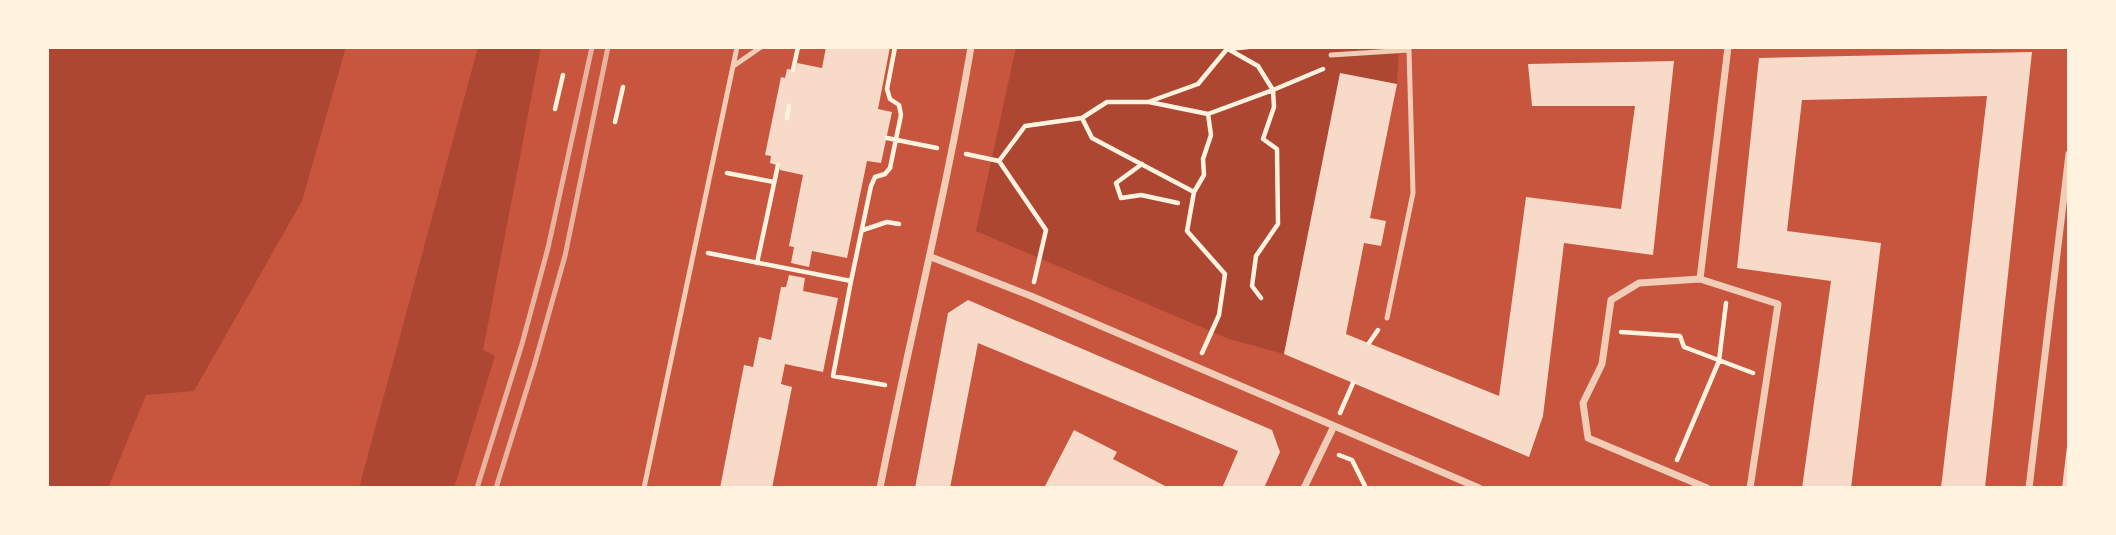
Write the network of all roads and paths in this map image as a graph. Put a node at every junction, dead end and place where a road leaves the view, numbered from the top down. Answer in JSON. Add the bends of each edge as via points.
{"nodes":[{"id":1,"x":737,"y":47,"type":"edge"},
{"id":2,"x":761,"y":47,"type":"edge"},
{"id":3,"x":798,"y":47,"type":"edge"},
{"id":4,"x":895,"y":47,"type":"edge"},
{"id":5,"x":971,"y":47,"type":"edge"},
{"id":6,"x":1248,"y":47,"type":"edge"},
{"id":7,"x":1728,"y":47,"type":"edge"},
{"id":8,"x":1227,"y":49,"type":"edge"},
{"id":9,"x":1409,"y":49,"type":"edge"},
{"id":10,"x":1331,"y":55,"type":"dead end"},
{"id":11,"x":735,"y":65,"type":"junction"},
{"id":12,"x":1320,"y":69,"type":"dead end"},
{"id":13,"x":793,"y":70,"type":"dead end"},
{"id":14,"x":563,"y":75,"type":"dead end"},
{"id":15,"x":623,"y":87,"type":"dead end"},
{"id":16,"x":1273,"y":90,"type":"junction"},
{"id":17,"x":1148,"y":102,"type":"junction"},
{"id":18,"x":789,"y":106,"type":"dead end"},
{"id":19,"x":555,"y":109,"type":"dead end"},
{"id":20,"x":1208,"y":114,"type":"junction"},
{"id":21,"x":787,"y":118,"type":"dead end"},
{"id":22,"x":1082,"y":118,"type":"junction"},
{"id":23,"x":615,"y":121,"type":"dead end"},
{"id":24,"x":887,"y":138,"type":"dead end"},
{"id":25,"x":896,"y":139,"type":"junction"},
{"id":26,"x":952,"y":151,"type":"junction"},
{"id":27,"x":2069,"y":154,"type":"edge"},
{"id":28,"x":999,"y":161,"type":"junction"},
{"id":29,"x":1142,"y":164,"type":"junction"},
{"id":30,"x":778,"y":165,"type":"dead end"},
{"id":31,"x":713,"y":170,"type":"junction"},
{"id":32,"x":774,"y":182,"type":"junction"},
{"id":33,"x":1195,"y":192,"type":"junction"},
{"id":34,"x":1178,"y":203,"type":"dead end"},
{"id":35,"x":899,"y":224,"type":"dead end"},
{"id":36,"x":862,"y":230,"type":"junction"},
{"id":37,"x":696,"y":251,"type":"junction"},
{"id":38,"x":931,"y":257,"type":"junction"},
{"id":39,"x":757,"y":263,"type":"junction"},
{"id":40,"x":1700,"y":279,"type":"junction"},
{"id":41,"x":851,"y":281,"type":"junction"},
{"id":42,"x":1727,"y":288,"type":"junction"},
{"id":43,"x":1031,"y":296,"type":"junction"},
{"id":44,"x":1261,"y":298,"type":"dead end"},
{"id":45,"x":1387,"y":318,"type":"dead end"},
{"id":46,"x":1606,"y":331,"type":"junction"},
{"id":47,"x":1719,"y":361,"type":"junction"},
{"id":48,"x":1196,"y":367,"type":"junction"},
{"id":49,"x":1767,"y":376,"type":"junction"},
{"id":50,"x":1353,"y":383,"type":"dead end"},
{"id":51,"x":900,"y":388,"type":"junction"},
{"id":52,"x":1334,"y":426,"type":"junction"},
{"id":53,"x":1322,"y":447,"type":"junction"},
{"id":54,"x":1672,"y":473,"type":"junction"},
{"id":55,"x":644,"y":488,"type":"edge"},
{"id":56,"x":880,"y":488,"type":"edge"},
{"id":57,"x":1304,"y":488,"type":"edge"},
{"id":58,"x":1366,"y":488,"type":"edge"},
{"id":59,"x":1479,"y":488,"type":"edge"},
{"id":60,"x":1707,"y":488,"type":"edge"},
{"id":61,"x":1750,"y":488,"type":"edge"},
{"id":62,"x":2029,"y":488,"type":"edge"}],
"edges":[{"from":1,"to":11,"type":"lane"},
{"from":2,"to":11,"type":"lane"},
{"from":3,"to":13,"type":"path"},
{"from":4,"to":25,"type":"path","via":[[887,89],[901,115]]},
{"from":5,"to":26,"type":"street"},
{"from":6,"to":8,"type":"path"},
{"from":7,"to":40,"type":"street"},
{"from":8,"to":16,"type":"path","via":[[1258,66]]},
{"from":8,"to":17,"type":"path","via":[[1198,84]]},
{"from":9,"to":10,"type":"lane"},
{"from":9,"to":45,"type":"lane","via":[[1413,193]]},
{"from":11,"to":31,"type":"lane"},
{"from":12,"to":16,"type":"path"},
{"from":14,"to":19,"type":"path"},
{"from":15,"to":23,"type":"path"},
{"from":16,"to":20,"type":"path"},
{"from":16,"to":44,"type":"path","via":[[1274,107],[1263,139],[1277,149],[1278,224],[1256,257],[1252,286]]},
{"from":17,"to":20,"type":"path"},
{"from":17,"to":22,"type":"path","via":[[1107,102]]},
{"from":18,"to":21,"type":"path"},
{"from":20,"to":33,"type":"path","via":[[1211,135],[1203,159],[1204,174]]},
{"from":22,"to":28,"type":"path","via":[[1025,126]]},
{"from":22,"to":29,"type":"path","via":[[1092,138]]},
{"from":24,"to":25,"type":"path"},
{"from":25,"to":26,"type":"path"},
{"from":25,"to":36,"type":"path","via":[[890,168],[875,177],[871,186]]},
{"from":26,"to":28,"type":"path"},
{"from":26,"to":38,"type":"street"},
{"from":27,"to":62,"type":"street"},
{"from":28,"to":43,"type":"path","via":[[1046,230]]},
{"from":29,"to":33,"type":"path"},
{"from":29,"to":34,"type":"path","via":[[1116,183],[1121,198],[1141,195]]},
{"from":30,"to":32,"type":"path"},
{"from":31,"to":32,"type":"path"},
{"from":31,"to":37,"type":"lane"},
{"from":32,"to":39,"type":"path"},
{"from":33,"to":48,"type":"path","via":[[1187,231],[1225,274],[1219,315]]},
{"from":35,"to":36,"type":"path","via":[[887,222]]},
{"from":36,"to":41,"type":"path"},
{"from":37,"to":39,"type":"path"},
{"from":37,"to":55,"type":"lane"},
{"from":38,"to":43,"type":"street"},
{"from":38,"to":51,"type":"street"},
{"from":39,"to":41,"type":"path"},
{"from":40,"to":42,"type":"street"},
{"from":40,"to":46,"type":"street","via":[[1639,283],[1611,300]]},
{"from":41,"to":51,"type":"path","via":[[833,376]]},
{"from":42,"to":47,"type":"path"},
{"from":42,"to":49,"type":"street","via":[[1777,304]]},
{"from":43,"to":48,"type":"street"},
{"from":46,"to":47,"type":"path","via":[[1680,336],[1684,347]]},
{"from":46,"to":54,"type":"street","via":[[1602,364],[1583,403],[1588,438]]},
{"from":47,"to":49,"type":"path"},
{"from":47,"to":54,"type":"path"},
{"from":48,"to":52,"type":"street"},
{"from":49,"to":61,"type":"street"},
{"from":50,"to":52,"type":"path"},
{"from":51,"to":56,"type":"street"},
{"from":52,"to":53,"type":"street"},
{"from":52,"to":59,"type":"street"},
{"from":53,"to":57,"type":"street"},
{"from":53,"to":58,"type":"path","via":[[1352,460]]},
{"from":54,"to":60,"type":"street"}]}
